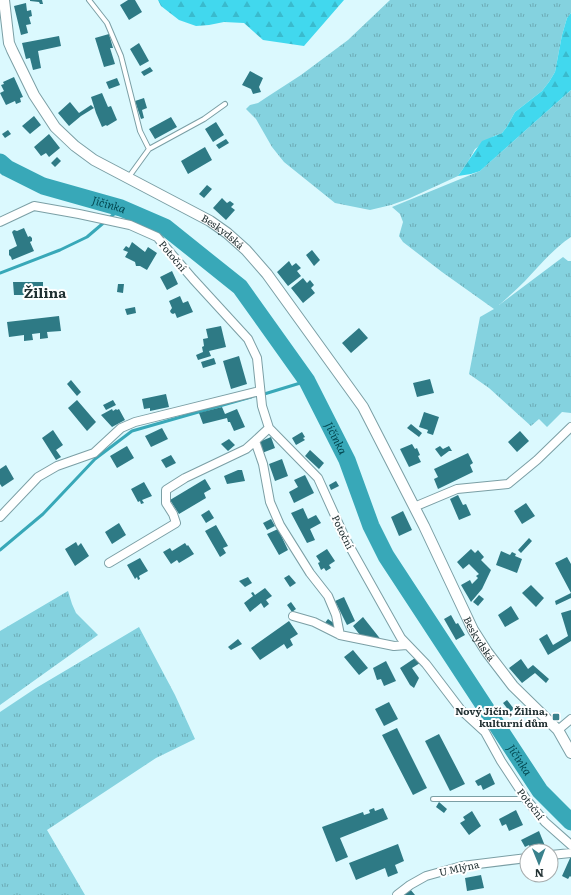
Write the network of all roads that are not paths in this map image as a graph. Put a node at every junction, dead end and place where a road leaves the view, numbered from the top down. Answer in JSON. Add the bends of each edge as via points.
{"nodes":[{"id":1,"x":4,"y":0,"type":"edge"},
{"id":2,"x":89,"y":0,"type":"edge"},
{"id":3,"x":226,"y":104,"type":"dead end"},
{"id":4,"x":149,"y":149,"type":"junction"},
{"id":5,"x":128,"y":178,"type":"junction"},
{"id":6,"x":0,"y":222,"type":"edge"},
{"id":7,"x":260,"y":391,"type":"junction"},
{"id":8,"x":571,"y":427,"type":"edge"},
{"id":9,"x":269,"y":428,"type":"junction"},
{"id":10,"x":255,"y":441,"type":"junction"},
{"id":11,"x":414,"y":507,"type":"junction"},
{"id":12,"x":0,"y":517,"type":"edge"},
{"id":13,"x":109,"y":563,"type":"dead end"},
{"id":14,"x":293,"y":616,"type":"dead end"},
{"id":15,"x":340,"y":635,"type":"junction"},
{"id":16,"x":407,"y":646,"type":"junction"},
{"id":17,"x":571,"y":719,"type":"edge"},
{"id":18,"x":558,"y":730,"type":"junction"},
{"id":19,"x":571,"y":753,"type":"edge"},
{"id":20,"x":432,"y":799,"type":"dead end"},
{"id":21,"x":526,"y":799,"type":"junction"},
{"id":22,"x":571,"y":845,"type":"edge"},
{"id":23,"x":571,"y":853,"type":"edge"},
{"id":24,"x":559,"y":854,"type":"edge"},
{"id":25,"x":519,"y":859,"type":"edge"},
{"id":26,"x":397,"y":895,"type":"edge"}],
"edges":[{"from":1,"to":5,"type":"street","name":"Beskydská","via":[[9,43],[34,95],[55,127],[94,160]]},
{"from":2,"to":4,"type":"lane","via":[[107,23],[121,56],[140,131]]},
{"from":3,"to":4,"type":"lane"},
{"from":4,"to":5,"type":"lane"},
{"from":5,"to":11,"type":"street","name":"Beskydská","via":[[210,221],[246,250],[267,274],[363,407]]},
{"from":6,"to":7,"type":"street","name":"Potoční","via":[[34,206],[130,225],[157,236],[248,339],[257,358]]},
{"from":7,"to":9,"type":"street","name":"Potoční"},
{"from":7,"to":12,"type":"street","via":[[121,428],[94,453],[57,466],[38,477]]},
{"from":8,"to":11,"type":"street","via":[[508,484],[457,489]]},
{"from":9,"to":10,"type":"street"},
{"from":9,"to":16,"type":"street","name":"Potoční","via":[[318,478],[346,540]]},
{"from":10,"to":13,"type":"street","via":[[246,449],[185,478],[166,490],[166,503],[176,523]]},
{"from":10,"to":15,"type":"street","via":[[263,464],[270,502],[280,525],[310,574],[328,596],[336,615]]},
{"from":11,"to":18,"type":"street","name":"Beskydská","via":[[473,630],[487,652],[513,686]]},
{"from":14,"to":15,"type":"street","via":[[314,622]]},
{"from":15,"to":16,"type":"street","via":[[394,646]]},
{"from":16,"to":21,"type":"street","name":"Potoční","via":[[426,664],[461,710],[485,732]]},
{"from":17,"to":18,"type":"street"},
{"from":18,"to":19,"type":"street","name":"Beskydská"},
{"from":20,"to":21,"type":"lane"},
{"from":21,"to":22,"type":"street","name":"Potoční","via":[[545,822]]},
{"from":23,"to":24,"type":"street"},
{"from":25,"to":26,"type":"street","name":"U Mlýna","via":[[462,866],[426,876]]}]}
